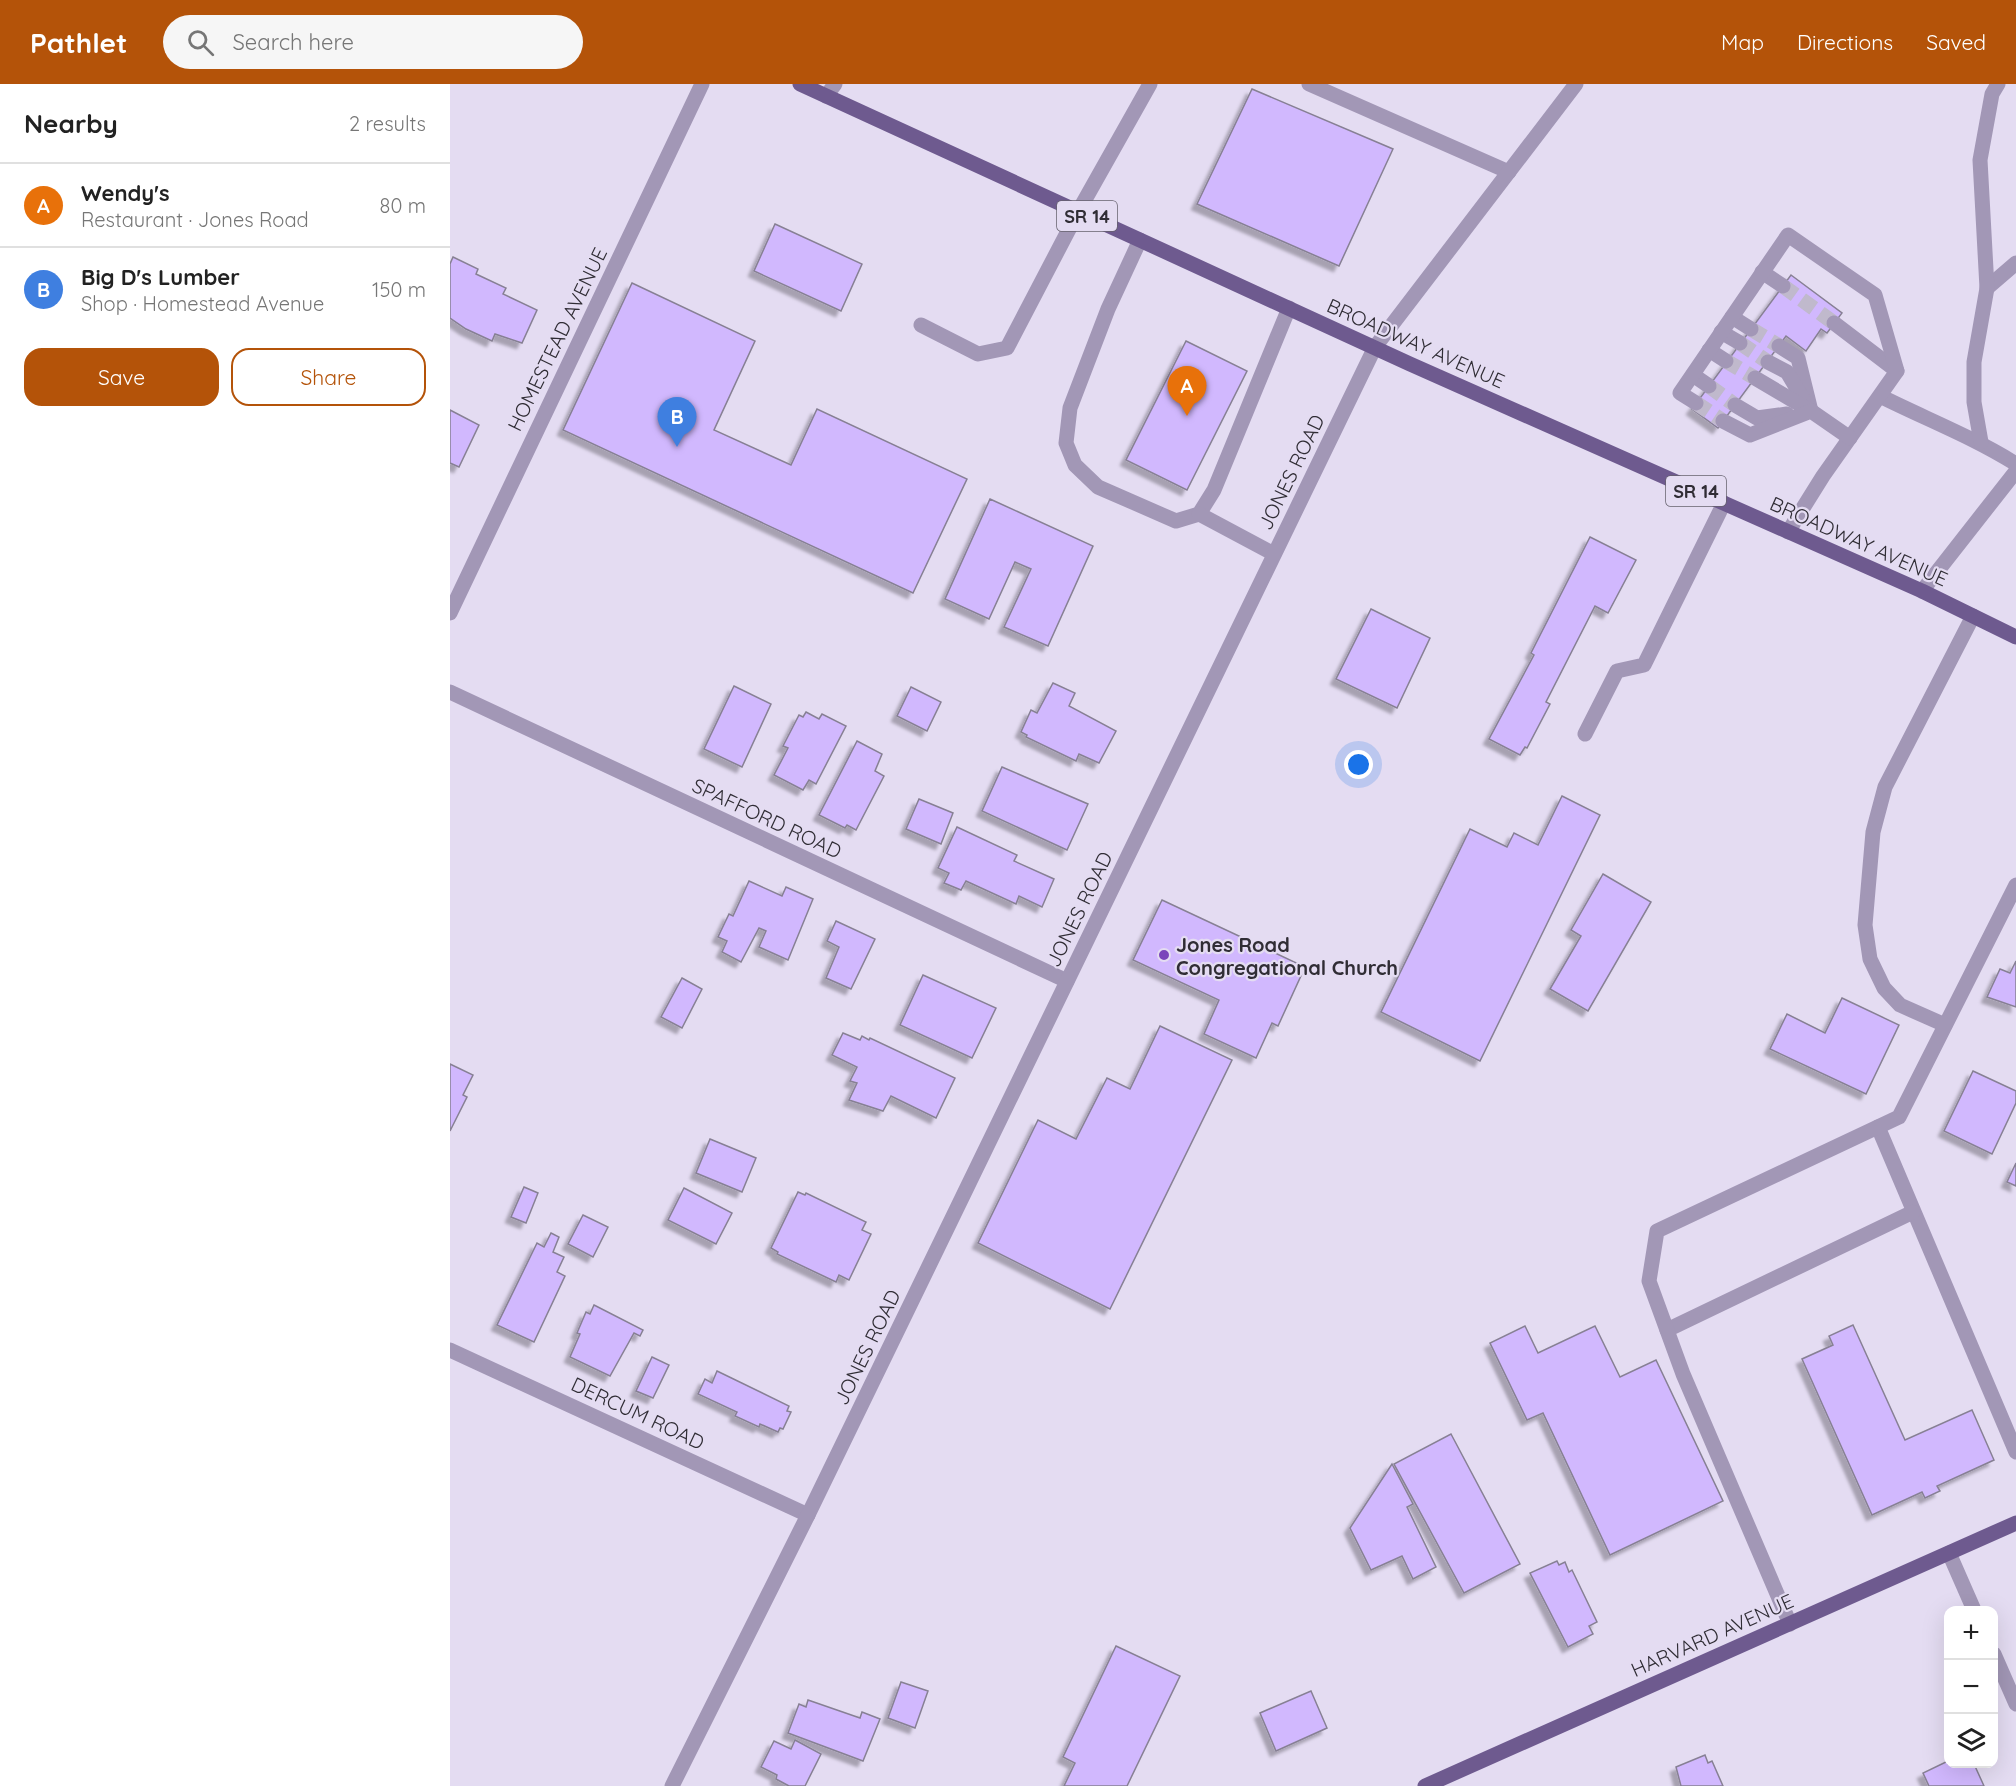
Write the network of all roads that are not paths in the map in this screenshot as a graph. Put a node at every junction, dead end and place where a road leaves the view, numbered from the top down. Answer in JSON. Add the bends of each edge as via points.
{"nodes":[{"id":1,"x":702,"y":84,"type":"edge"},
{"id":2,"x":800,"y":84,"type":"edge"},
{"id":3,"x":1150,"y":84,"type":"edge"},
{"id":4,"x":1309,"y":84,"type":"edge"},
{"id":5,"x":1576,"y":84,"type":"edge"},
{"id":6,"x":1998,"y":84,"type":"edge"},
{"id":7,"x":830,"y":90,"type":"edge"},
{"id":8,"x":1509,"y":172,"type":"junction"},
{"id":9,"x":1078,"y":212,"type":"junction"},
{"id":10,"x":1140,"y":240,"type":"junction"},
{"id":11,"x":2016,"y":263,"type":"edge"},
{"id":12,"x":1762,"y":272,"type":"junction"},
{"id":13,"x":1783,"y":286,"type":"tunnel mouth"},
{"id":14,"x":1987,"y":288,"type":"junction"},
{"id":15,"x":1289,"y":308,"type":"junction"},
{"id":16,"x":1732,"y":317,"type":"junction"},
{"id":17,"x":1834,"y":323,"type":"tunnel mouth"},
{"id":18,"x":921,"y":325,"type":"dead end"},
{"id":19,"x":1750,"y":329,"type":"tunnel mouth"},
{"id":20,"x":1721,"y":332,"type":"junction"},
{"id":21,"x":1740,"y":343,"type":"tunnel mouth"},
{"id":22,"x":1779,"y":346,"type":"tunnel mouth"},
{"id":23,"x":1375,"y":347,"type":"junction"},
{"id":24,"x":1709,"y":350,"type":"junction"},
{"id":25,"x":1726,"y":361,"type":"tunnel mouth"},
{"id":26,"x":1768,"y":362,"type":"tunnel mouth"},
{"id":27,"x":1897,"y":371,"type":"junction"},
{"id":28,"x":1693,"y":375,"type":"junction"},
{"id":29,"x":1755,"y":378,"type":"tunnel mouth"},
{"id":30,"x":1709,"y":386,"type":"tunnel mouth"},
{"id":31,"x":1880,"y":396,"type":"junction"},
{"id":32,"x":1696,"y":403,"type":"tunnel mouth"},
{"id":33,"x":1735,"y":405,"type":"tunnel mouth"},
{"id":34,"x":1811,"y":411,"type":"junction"},
{"id":35,"x":1723,"y":421,"type":"tunnel mouth"},
{"id":36,"x":1850,"y":438,"type":"junction"},
{"id":37,"x":1981,"y":442,"type":"junction"},
{"id":38,"x":2016,"y":464,"type":"edge"},
{"id":39,"x":2016,"y":471,"type":"edge"},
{"id":40,"x":1724,"y":503,"type":"junction"},
{"id":41,"x":1199,"y":514,"type":"junction"},
{"id":42,"x":1788,"y":532,"type":"junction"},
{"id":43,"x":1274,"y":554,"type":"junction"},
{"id":44,"x":1922,"y":591,"type":"junction"},
{"id":45,"x":450,"y":613,"type":"edge"},
{"id":46,"x":1973,"y":616,"type":"junction"},
{"id":47,"x":2016,"y":637,"type":"edge"},
{"id":48,"x":450,"y":692,"type":"edge"},
{"id":49,"x":1585,"y":734,"type":"dead end"},
{"id":50,"x":2016,"y":885,"type":"edge"},
{"id":51,"x":1067,"y":981,"type":"junction"},
{"id":52,"x":1945,"y":1025,"type":"junction"},
{"id":53,"x":1878,"y":1126,"type":"junction"},
{"id":54,"x":1913,"y":1212,"type":"junction"},
{"id":55,"x":1667,"y":1330,"type":"junction"},
{"id":56,"x":450,"y":1350,"type":"edge"},
{"id":57,"x":2016,"y":1452,"type":"edge"},
{"id":58,"x":808,"y":1515,"type":"junction"},
{"id":59,"x":2016,"y":1523,"type":"edge"},
{"id":60,"x":1948,"y":1553,"type":"junction"},
{"id":61,"x":1972,"y":1606,"type":"edge"},
{"id":62,"x":1790,"y":1624,"type":"junction"},
{"id":63,"x":1997,"y":1660,"type":"edge"},
{"id":64,"x":2016,"y":1704,"type":"edge"},
{"id":65,"x":672,"y":1786,"type":"edge"},
{"id":66,"x":1425,"y":1786,"type":"edge"}],
"edges":[{"from":1,"to":45,"type":"street","name":"HOMESTEAD AVENUE"},
{"from":2,"to":7,"type":"main road","name":"BROADWAY AVENUE","number":"SR 14"},
{"from":3,"to":9,"type":"street"},
{"from":4,"to":8,"type":"street"},
{"from":5,"to":8,"type":"street","name":"JONES ROAD"},
{"from":6,"to":14,"type":"street","via":[[1992,94],[1980,160]]},
{"from":7,"to":9,"type":"main road","name":"BROADWAY AVENUE","number":"SR 14"},
{"from":8,"to":23,"type":"street","name":"JONES ROAD"},
{"from":9,"to":10,"type":"main road","name":"BROADWAY AVENUE","number":"SR 14"},
{"from":9,"to":18,"type":"street","via":[[1007,348],[978,354]]},
{"from":10,"to":15,"type":"main road","name":"BROADWAY AVENUE","number":"SR 14"},
{"from":10,"to":41,"type":"street","via":[[1070,408],[1066,443],[1075,465],[1098,487],[1176,521]]},
{"from":11,"to":14,"type":"street"},
{"from":12,"to":13,"type":"street"},
{"from":12,"to":16,"type":"street"},
{"from":12,"to":27,"type":"street","via":[[1788,235],[1875,295]]},
{"from":14,"to":37,"type":"street","via":[[1974,362],[1974,402]]},
{"from":15,"to":23,"type":"main road","name":"BROADWAY AVENUE","number":"SR 14"},
{"from":15,"to":41,"type":"street","via":[[1214,490]]},
{"from":16,"to":19,"type":"street"},
{"from":16,"to":20,"type":"street"},
{"from":17,"to":27,"type":"street"},
{"from":20,"to":21,"type":"street"},
{"from":20,"to":24,"type":"street"},
{"from":22,"to":34,"type":"street","via":[[1798,358]]},
{"from":23,"to":40,"type":"main road","name":"BROADWAY AVENUE","number":"SR 14"},
{"from":23,"to":43,"type":"street","name":"JONES ROAD"},
{"from":24,"to":25,"type":"street"},
{"from":24,"to":28,"type":"street"},
{"from":26,"to":34,"type":"street","via":[[1787,372]]},
{"from":27,"to":31,"type":"street"},
{"from":28,"to":30,"type":"street"},
{"from":28,"to":32,"type":"street","via":[[1680,393]]},
{"from":29,"to":34,"type":"street"},
{"from":31,"to":36,"type":"street"},
{"from":31,"to":37,"type":"street"},
{"from":33,"to":34,"type":"street","via":[[1757,418]]},
{"from":34,"to":35,"type":"street","via":[[1750,435]]},
{"from":34,"to":36,"type":"street"},
{"from":36,"to":42,"type":"street"},
{"from":37,"to":38,"type":"street"},
{"from":39,"to":44,"type":"street"},
{"from":40,"to":42,"type":"main road","name":"BROADWAY AVENUE","number":"SR 14"},
{"from":40,"to":49,"type":"street","via":[[1644,665],[1617,671]]},
{"from":41,"to":43,"type":"street"},
{"from":42,"to":44,"type":"main road","name":"BROADWAY AVENUE","number":"SR 14"},
{"from":43,"to":51,"type":"street","name":"JONES ROAD"},
{"from":44,"to":46,"type":"main road","name":"BROADWAY AVENUE","number":"SR 14"},
{"from":46,"to":47,"type":"main road","name":"BROADWAY AVENUE","number":"SR 14"},
{"from":46,"to":52,"type":"street","via":[[1885,787],[1873,832],[1865,925],[1870,959],[1884,988],[1900,1005]]},
{"from":48,"to":51,"type":"street","name":"SPAFFORD ROAD"},
{"from":50,"to":52,"type":"street"},
{"from":51,"to":58,"type":"street","name":"JONES ROAD"},
{"from":52,"to":53,"type":"street","via":[[1899,1117]]},
{"from":53,"to":54,"type":"street"},
{"from":53,"to":55,"type":"street","via":[[1657,1231],[1649,1281]]},
{"from":54,"to":55,"type":"street"},
{"from":54,"to":57,"type":"street"},
{"from":55,"to":62,"type":"street"},
{"from":56,"to":58,"type":"street","name":"DERCUM ROAD"},
{"from":58,"to":65,"type":"street","name":"JONES ROAD"},
{"from":59,"to":60,"type":"main road","name":"HARVARD AVENUE"},
{"from":60,"to":61,"type":"street"},
{"from":60,"to":62,"type":"main road","name":"HARVARD AVENUE"},
{"from":62,"to":66,"type":"main road","name":"HARVARD AVENUE"},
{"from":63,"to":64,"type":"street"}]}
